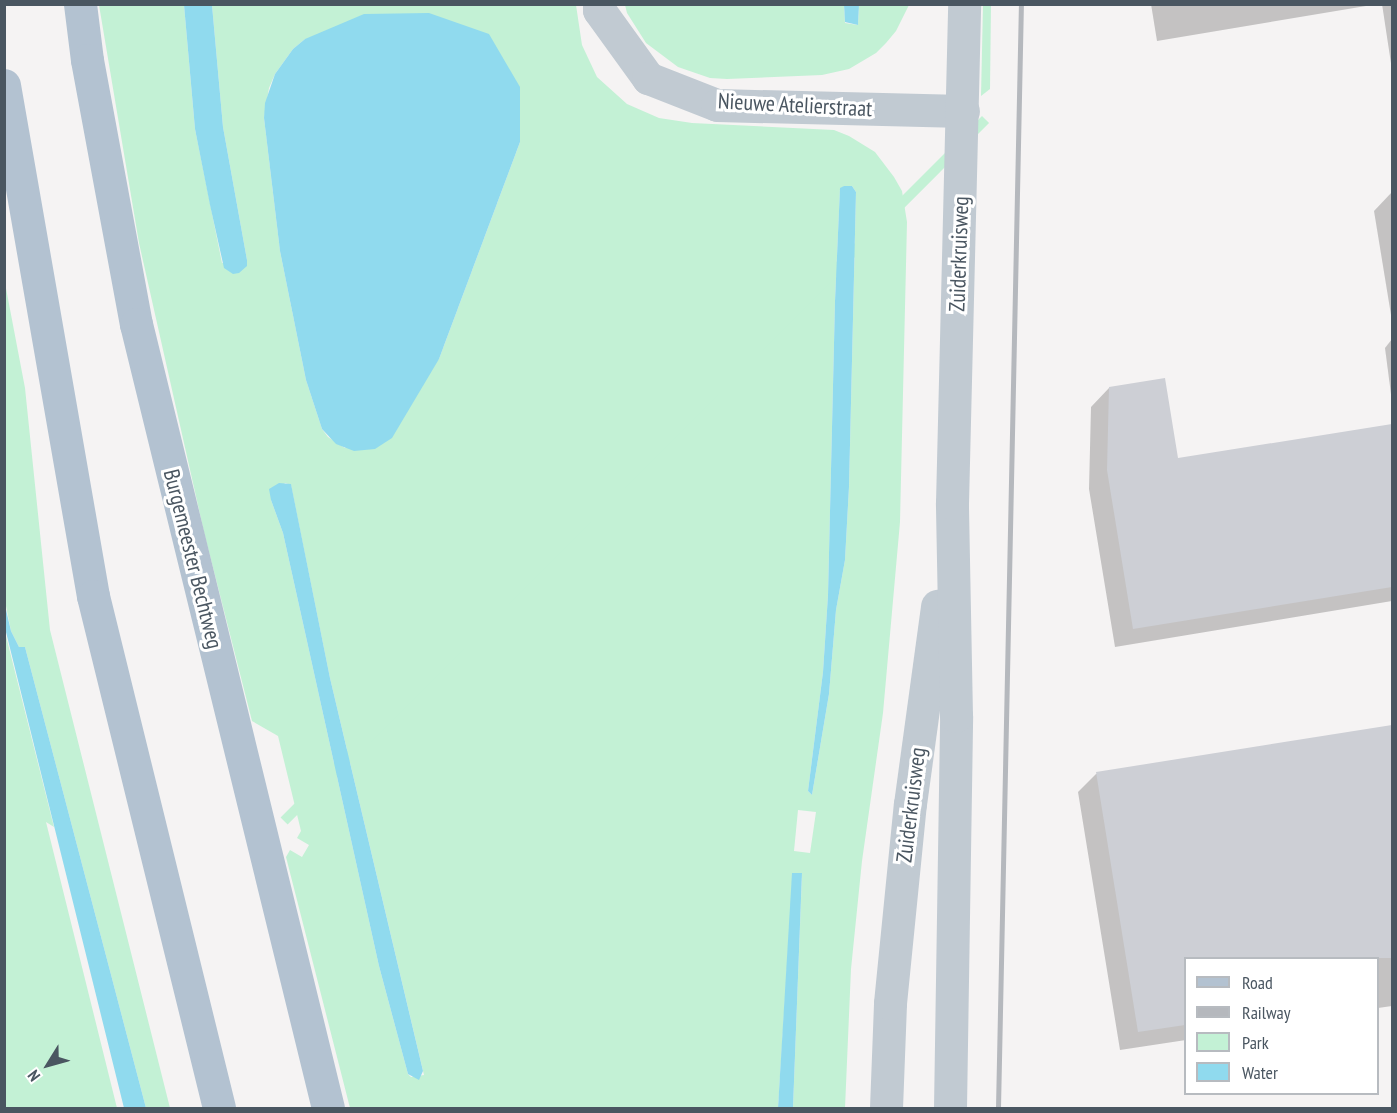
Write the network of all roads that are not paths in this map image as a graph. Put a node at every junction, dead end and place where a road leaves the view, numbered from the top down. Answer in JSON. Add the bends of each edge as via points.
{"nodes":[{"id":1,"x":80,"y":4,"type":"edge"},
{"id":2,"x":598,"y":4,"type":"edge"},
{"id":3,"x":964,"y":4,"type":"edge"},
{"id":4,"x":4,"y":85,"type":"edge"},
{"id":5,"x":963,"y":111,"type":"junction"},
{"id":6,"x":952,"y":503,"type":"junction"},
{"id":7,"x":219,"y":1108,"type":"edge"},
{"id":8,"x":328,"y":1108,"type":"edge"},
{"id":9,"x":886,"y":1108,"type":"edge"},
{"id":10,"x":950,"y":1108,"type":"edge"}],
"edges":[{"from":1,"to":8,"type":"main road","name":"Burgemeester Bechtweg","via":[[136,324]]},
{"from":2,"to":5,"type":"street","name":"Nieuwe Atelierstraat","via":[[648,78],[717,105]]},
{"from":3,"to":5,"type":"street","name":"Zuiderkruisweg"},
{"from":4,"to":7,"type":"main road","via":[[93,596]]},
{"from":5,"to":6,"type":"street","name":"Zuiderkruisweg"},
{"from":6,"to":9,"type":"street","name":"Zuiderkruisweg","via":[[910,804],[890,1003]]},
{"from":6,"to":10,"type":"street","name":"Zuiderkruisweg","via":[[956,716]]}]}
